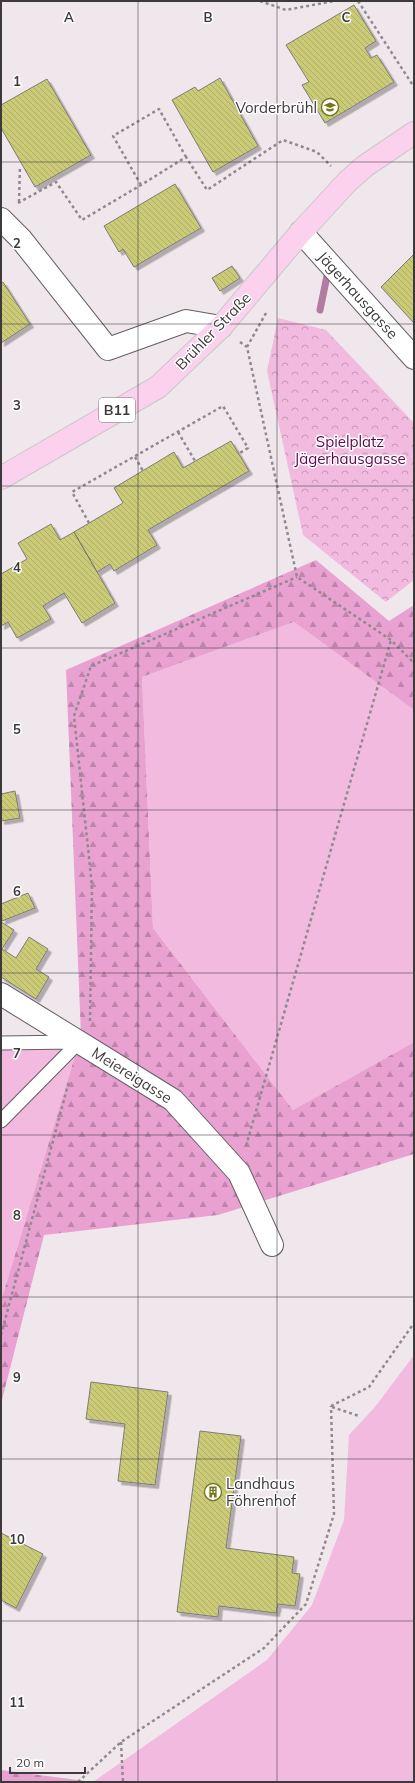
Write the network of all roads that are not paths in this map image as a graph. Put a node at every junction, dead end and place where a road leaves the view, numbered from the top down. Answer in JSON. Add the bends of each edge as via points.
{"nodes":[{"id":1,"x":414,"y":133,"type":"edge"},
{"id":2,"x":2,"y":220,"type":"edge"},
{"id":3,"x":301,"y":232,"type":"junction"},
{"id":4,"x":221,"y":327,"type":"junction"},
{"id":5,"x":414,"y":358,"type":"edge"},
{"id":6,"x":1,"y":478,"type":"edge"},
{"id":7,"x":1,"y":994,"type":"edge"},
{"id":8,"x":79,"y":1042,"type":"junction"},
{"id":9,"x":1,"y":1043,"type":"edge"},
{"id":10,"x":1,"y":1121,"type":"edge"},
{"id":11,"x":272,"y":1245,"type":"dead end"}],
"edges":[{"from":1,"to":3,"type":"main road","name":"Brühler Straße","number":"B11","via":[[364,166]]},
{"from":2,"to":4,"type":"street","via":[[21,239],[108,349],[186,321]]},
{"from":3,"to":4,"type":"main road","name":"Brühler Straße","number":"B11"},
{"from":3,"to":5,"type":"street","name":"Jägerhausgasse"},
{"from":4,"to":6,"type":"main road","name":"Brühler Straße","number":"B11","via":[[158,387]]},
{"from":7,"to":8,"type":"street","name":"Meiereigasse"},
{"from":8,"to":9,"type":"lane"},
{"from":8,"to":10,"type":"lane"},
{"from":8,"to":11,"type":"street","name":"Meiereigasse","via":[[173,1100],[239,1173]]}]}
